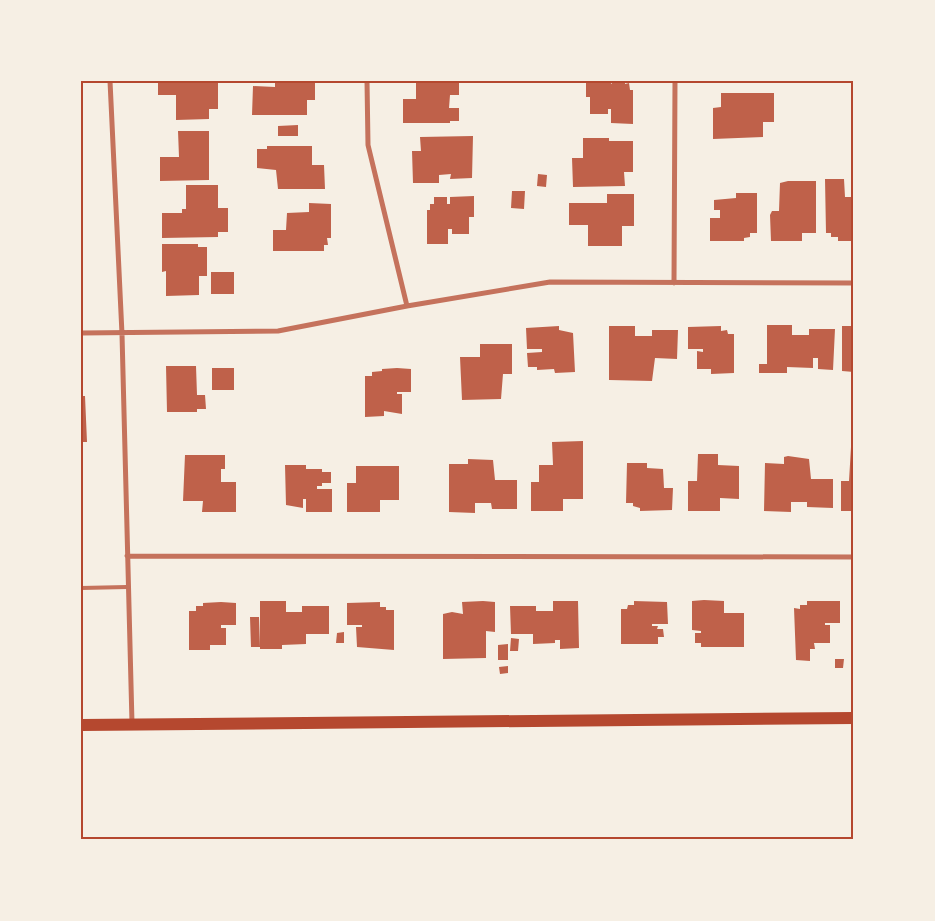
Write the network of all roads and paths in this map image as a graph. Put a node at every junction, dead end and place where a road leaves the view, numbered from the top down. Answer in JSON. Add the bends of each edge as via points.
{"nodes":[{"id":1,"x":110,"y":81,"type":"edge"},
{"id":2,"x":367,"y":81,"type":"edge"},
{"id":3,"x":675,"y":81,"type":"edge"},
{"id":4,"x":674,"y":283,"type":"junction"},
{"id":5,"x":854,"y":283,"type":"edge"},
{"id":6,"x":407,"y":306,"type":"junction"},
{"id":7,"x":81,"y":333,"type":"edge"},
{"id":8,"x":122,"y":334,"type":"junction"},
{"id":9,"x":127,"y":556,"type":"junction"},
{"id":10,"x":854,"y":557,"type":"edge"},
{"id":11,"x":127,"y":587,"type":"junction"},
{"id":12,"x":81,"y":588,"type":"edge"},
{"id":13,"x":854,"y":718,"type":"edge"},
{"id":14,"x":132,"y":724,"type":"junction"},
{"id":15,"x":81,"y":725,"type":"edge"}],
"edges":[{"from":1,"to":8,"type":"street"},
{"from":2,"to":6,"type":"street","via":[[368,145]]},
{"from":3,"to":4,"type":"street"},
{"from":4,"to":5,"type":"street"},
{"from":4,"to":6,"type":"street","via":[[550,282]]},
{"from":6,"to":8,"type":"street","via":[[278,331]]},
{"from":7,"to":8,"type":"street"},
{"from":8,"to":9,"type":"street"},
{"from":9,"to":10,"type":"street"},
{"from":9,"to":11,"type":"street"},
{"from":11,"to":12,"type":"lane"},
{"from":11,"to":14,"type":"street"},
{"from":13,"to":14,"type":"main road"},
{"from":14,"to":15,"type":"main road"}]}
